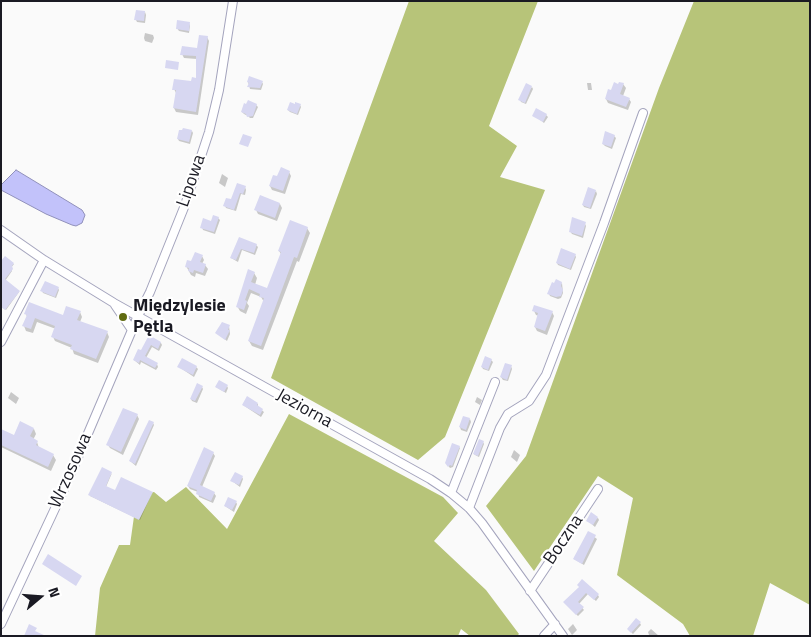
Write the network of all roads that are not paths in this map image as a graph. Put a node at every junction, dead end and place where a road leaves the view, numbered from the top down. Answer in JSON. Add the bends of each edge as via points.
{"nodes":[{"id":1,"x":233,"y":1,"type":"edge"},
{"id":2,"x":642,"y":113,"type":"dead end"},
{"id":3,"x":1,"y":230,"type":"edge"},
{"id":4,"x":44,"y":260,"type":"junction"},
{"id":5,"x":114,"y":303,"type":"junction"},
{"id":6,"x":138,"y":316,"type":"junction"},
{"id":7,"x":132,"y":330,"type":"junction"},
{"id":8,"x":1,"y":342,"type":"edge"},
{"id":9,"x":495,"y":382,"type":"dead end"},
{"id":10,"x":598,"y":489,"type":"dead end"},
{"id":11,"x":451,"y":493,"type":"junction"},
{"id":12,"x":469,"y":508,"type":"junction"},
{"id":13,"x":530,"y":591,"type":"junction"},
{"id":14,"x":1,"y":624,"type":"edge"},
{"id":15,"x":555,"y":624,"type":"junction"},
{"id":16,"x":544,"y":636,"type":"edge"},
{"id":17,"x":563,"y":636,"type":"edge"}],
"edges":[{"from":1,"to":6,"type":"street","name":"Lipowa","via":[[219,90],[197,170]]},
{"from":2,"to":12,"type":"street","via":[[546,375],[529,401],[508,414]]},
{"from":3,"to":4,"type":"street","name":"Jeziorna"},
{"from":4,"to":5,"type":"street","name":"Jeziorna"},
{"from":4,"to":8,"type":"street"},
{"from":5,"to":6,"type":"street","name":"Jeziorna"},
{"from":5,"to":7,"type":"street"},
{"from":6,"to":7,"type":"street","name":"Wrzosowa"},
{"from":6,"to":11,"type":"street","name":"Jeziorna"},
{"from":7,"to":14,"type":"street","name":"Wrzosowa"},
{"from":9,"to":11,"type":"street"},
{"from":10,"to":13,"type":"street","name":"Boczna"},
{"from":11,"to":12,"type":"street","name":"Jeziorna"},
{"from":12,"to":13,"type":"street","name":"Jeziorna"},
{"from":13,"to":15,"type":"street","name":"Jeziorna"},
{"from":15,"to":16,"type":"street"},
{"from":15,"to":17,"type":"street","name":"Jeziorna"}]}
